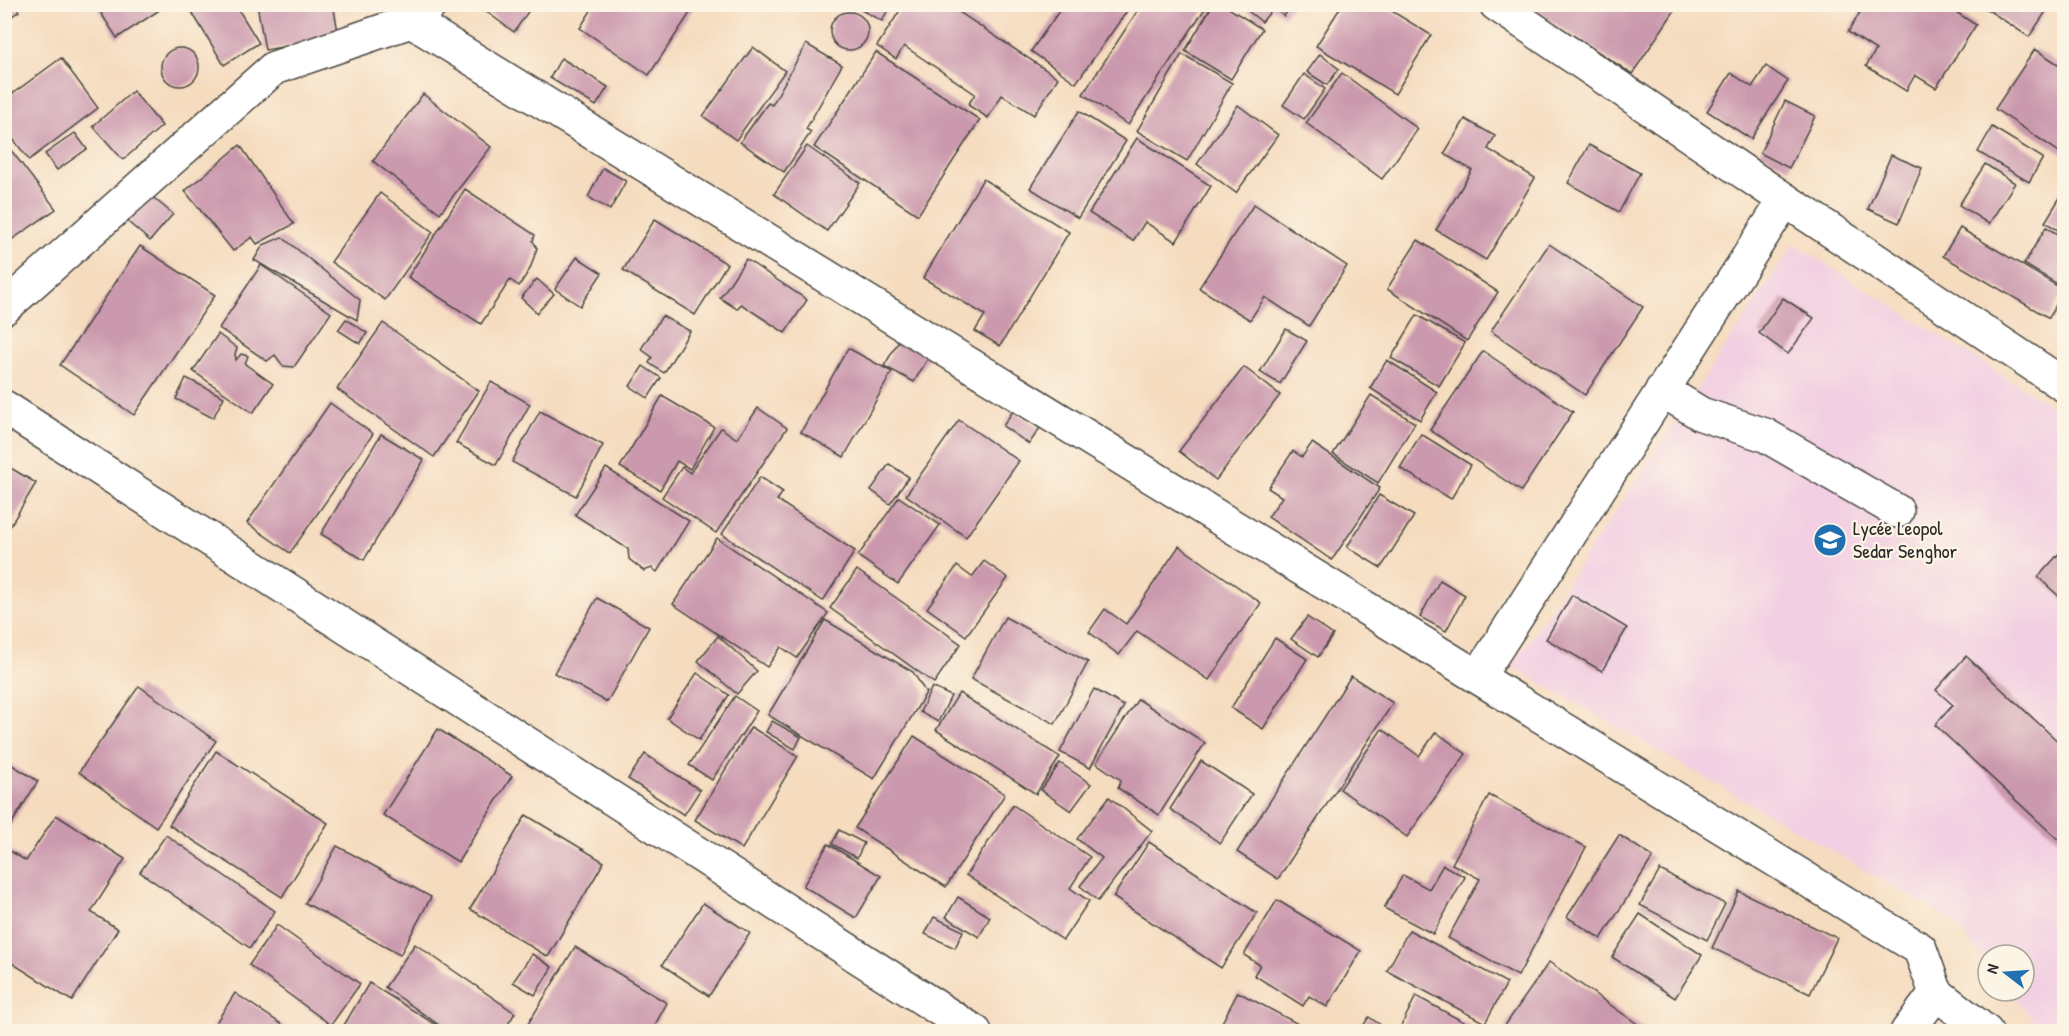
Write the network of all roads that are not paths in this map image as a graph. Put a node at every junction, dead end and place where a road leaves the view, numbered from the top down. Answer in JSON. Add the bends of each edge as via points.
{"nodes":[{"id":1,"x":1496,"y":4,"type":"edge"},
{"id":2,"x":421,"y":13,"type":"edge"},
{"id":3,"x":1785,"y":200,"type":"junction"},
{"id":4,"x":4,"y":308,"type":"edge"},
{"id":5,"x":2064,"y":385,"type":"edge"},
{"id":6,"x":1662,"y":390,"type":"junction"},
{"id":7,"x":4,"y":406,"type":"edge"},
{"id":8,"x":1897,"y":511,"type":"dead end"},
{"id":9,"x":1478,"y":677,"type":"junction"},
{"id":10,"x":1936,"y":993,"type":"junction"},
{"id":11,"x":975,"y":1032,"type":"edge"},
{"id":12,"x":1907,"y":1032,"type":"edge"},
{"id":13,"x":1986,"y":1032,"type":"edge"}],
"edges":[{"from":1,"to":3,"type":"street"},
{"from":2,"to":4,"type":"street","via":[[274,68]]},
{"from":2,"to":9,"type":"street"},
{"from":3,"to":5,"type":"street"},
{"from":3,"to":6,"type":"street"},
{"from":6,"to":8,"type":"street","via":[[1701,414],[1765,435]]},
{"from":6,"to":9,"type":"street"},
{"from":7,"to":11,"type":"street"},
{"from":9,"to":10,"type":"street","via":[[1920,949]]},
{"from":10,"to":12,"type":"street"},
{"from":10,"to":13,"type":"street"}]}
